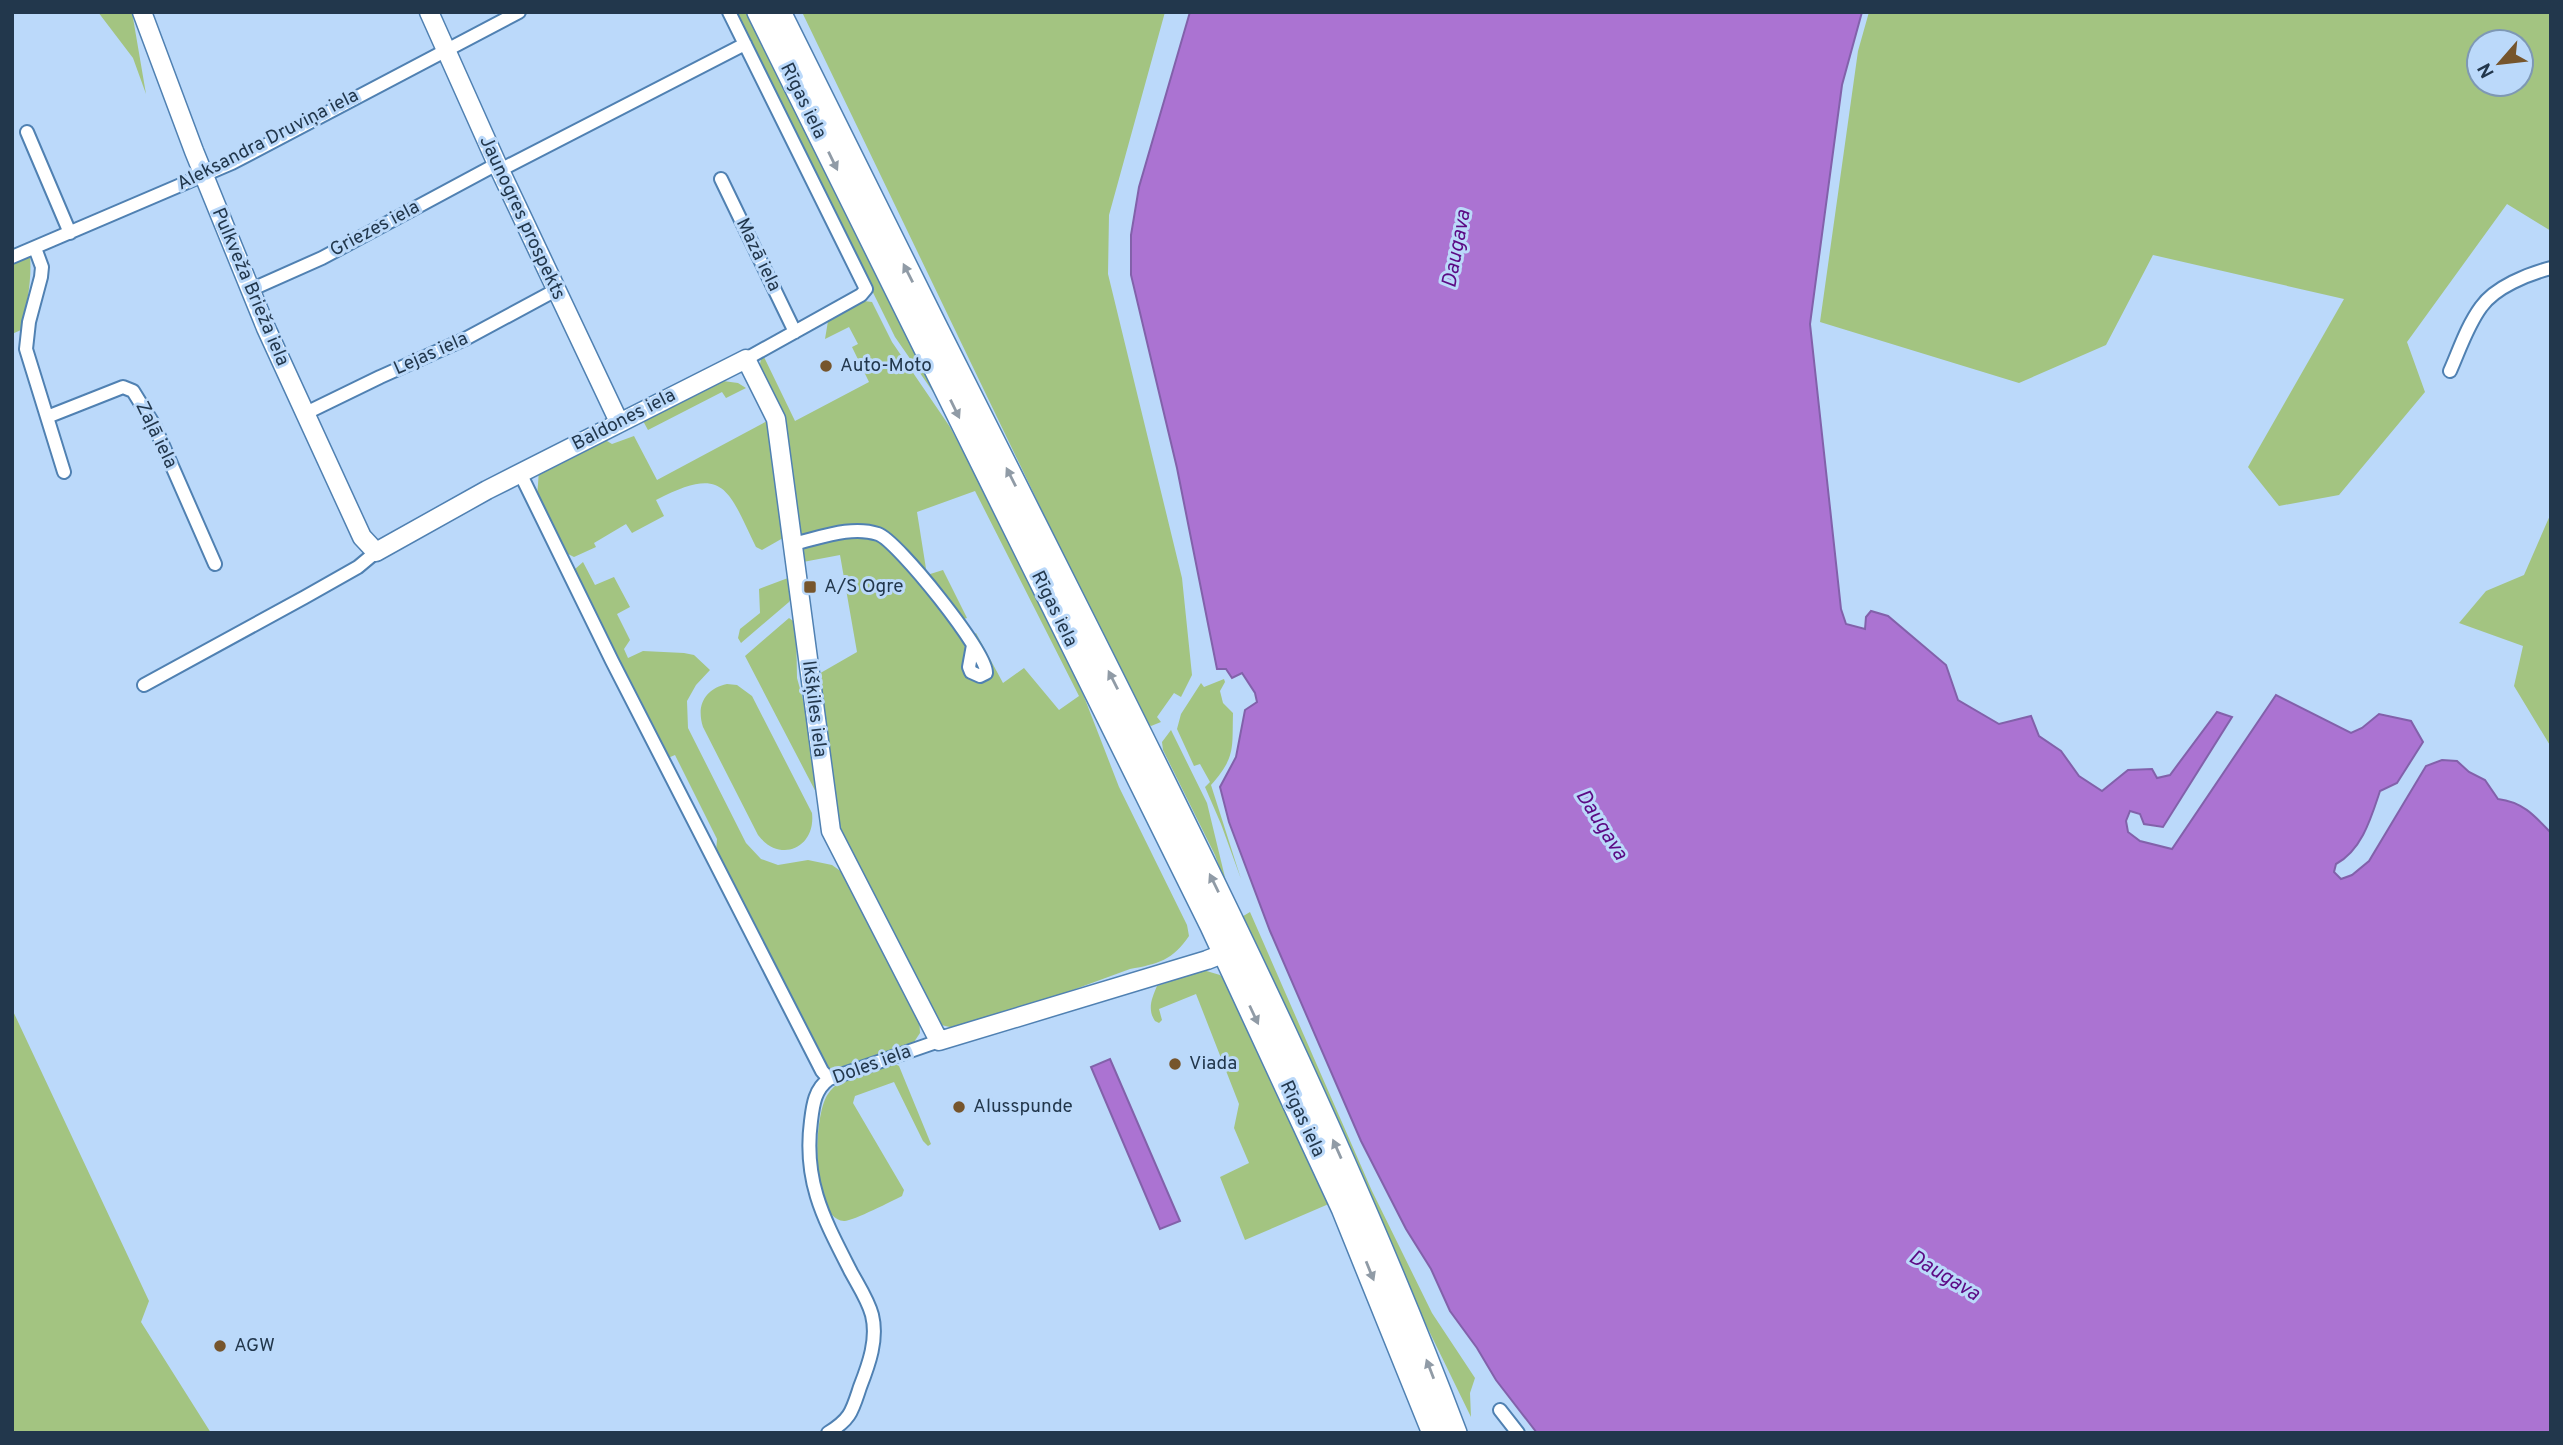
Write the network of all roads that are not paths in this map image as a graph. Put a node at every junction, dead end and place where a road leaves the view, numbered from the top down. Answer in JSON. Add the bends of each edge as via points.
{"nodes":[{"id":1,"x":142,"y":12,"type":"edge"},
{"id":2,"x":429,"y":12,"type":"edge"},
{"id":3,"x":519,"y":12,"type":"edge"},
{"id":4,"x":729,"y":12,"type":"edge"},
{"id":5,"x":759,"y":12,"type":"edge"},
{"id":6,"x":779,"y":12,"type":"edge"},
{"id":7,"x":745,"y":44,"type":"junction"},
{"id":8,"x":445,"y":50,"type":"junction"},
{"id":9,"x":27,"y":131,"type":"dead end"},
{"id":10,"x":498,"y":167,"type":"junction"},
{"id":11,"x":204,"y":175,"type":"junction"},
{"id":12,"x":721,"y":178,"type":"dead end"},
{"id":13,"x":70,"y":233,"type":"junction"},
{"id":14,"x":35,"y":248,"type":"junction"},
{"id":15,"x":12,"y":257,"type":"edge"},
{"id":16,"x":2551,"y":268,"type":"edge"},
{"id":17,"x":250,"y":290,"type":"junction"},
{"id":18,"x":556,"y":290,"type":"junction"},
{"id":19,"x":795,"y":332,"type":"junction"},
{"id":20,"x":746,"y":359,"type":"junction"},
{"id":21,"x":2450,"y":371,"type":"dead end"},
{"id":22,"x":304,"y":414,"type":"junction"},
{"id":23,"x":47,"y":417,"type":"junction"},
{"id":24,"x":619,"y":422,"type":"junction"},
{"id":25,"x":64,"y":472,"type":"dead end"},
{"id":26,"x":520,"y":473,"type":"junction"},
{"id":27,"x":793,"y":544,"type":"junction"},
{"id":28,"x":376,"y":552,"type":"junction"},
{"id":29,"x":215,"y":564,"type":"dead end"},
{"id":30,"x":973,"y":645,"type":"dead end"},
{"id":31,"x":144,"y":685,"type":"dead end"},
{"id":32,"x":1234,"y":949,"type":"junction"},
{"id":33,"x":939,"y":1041,"type":"junction"},
{"id":34,"x":829,"y":1079,"type":"junction"},
{"id":35,"x":1353,"y":1206,"type":"junction"},
{"id":36,"x":1500,"y":1410,"type":"dead end"},
{"id":37,"x":838,"y":1430,"type":"edge"},
{"id":38,"x":1434,"y":1433,"type":"edge"},
{"id":39,"x":1455,"y":1433,"type":"edge"},
{"id":40,"x":1518,"y":1433,"type":"edge"}],
"edges":[{"from":1,"to":11,"type":"street","name":"Pulkveža Brieža iela"},
{"from":2,"to":8,"type":"street","name":"Jaunogres prospekts"},
{"from":3,"to":8,"type":"street","name":"Aleksandra Druviņa iela"},
{"from":4,"to":7,"type":"street"},
{"from":5,"to":32,"type":"highway","name":"Rīgas iela","one_way":true},
{"from":32,"to":6,"type":"highway","name":"Rīgas iela","one_way":true},
{"from":7,"to":10,"type":"street","name":"Griezes iela"},
{"from":7,"to":19,"type":"street","name":"Baldones iela","via":[[866,289]]},
{"from":8,"to":10,"type":"street","name":"Jaunogres prospekts"},
{"from":8,"to":11,"type":"street","name":"Aleksandra Druviņa iela"},
{"from":9,"to":13,"type":"street"},
{"from":10,"to":17,"type":"street","name":"Griezes iela"},
{"from":10,"to":18,"type":"street","name":"Jaunogres prospekts"},
{"from":11,"to":13,"type":"street","name":"Aleksandra Druviņa iela"},
{"from":11,"to":17,"type":"street","name":"Pulkveža Brieža iela"},
{"from":12,"to":19,"type":"street","name":"Mazā iela"},
{"from":13,"to":14,"type":"street","name":"Aleksandra Druviņa iela"},
{"from":14,"to":15,"type":"street","name":"Aleksandra Druviņa iela"},
{"from":14,"to":23,"type":"street","via":[[41,277],[26,349]]},
{"from":16,"to":21,"type":"street","via":[[2502,289],[2482,306]]},
{"from":17,"to":22,"type":"street","name":"Pulkveža Brieža iela"},
{"from":18,"to":22,"type":"street","name":"Lejas iela","via":[[465,339]]},
{"from":18,"to":24,"type":"street","name":"Jaunogres prospekts"},
{"from":19,"to":20,"type":"street","name":"Baldones iela"},
{"from":20,"to":24,"type":"street","name":"Baldones iela"},
{"from":20,"to":27,"type":"street","name":"Ikšķiles iela","via":[[776,419]]},
{"from":22,"to":28,"type":"street","name":"Pulkveža Brieža iela","via":[[362,537]]},
{"from":23,"to":25,"type":"street"},
{"from":23,"to":29,"type":"street","name":"Zaļā iela","via":[[123,387],[133,391],[154,425]]},
{"from":24,"to":26,"type":"street","name":"Baldones iela"},
{"from":26,"to":28,"type":"street","name":"Baldones iela"},
{"from":26,"to":34,"type":"street"},
{"from":27,"to":30,"type":"street","via":[[861,530],[883,535]]},
{"from":27,"to":33,"type":"street","name":"Ikšķiles iela","via":[[831,831]]},
{"from":28,"to":31,"type":"street","name":"Baldones iela","via":[[316,591]]},
{"from":32,"to":33,"type":"street","name":"Doles iela"},
{"from":32,"to":35,"type":"highway","name":"Rīgas iela"},
{"from":33,"to":34,"type":"street","name":"Doles iela"},
{"from":34,"to":37,"type":"street","name":"Doles iela","via":[[814,1096],[809,1147],[812,1183],[822,1214],[867,1303],[874,1329],[868,1366],[850,1417]]},
{"from":35,"to":38,"type":"highway","one_way":true},
{"from":39,"to":35,"type":"highway","one_way":true,"via":[[1400,1294]]},
{"from":36,"to":40,"type":"street"}]}
